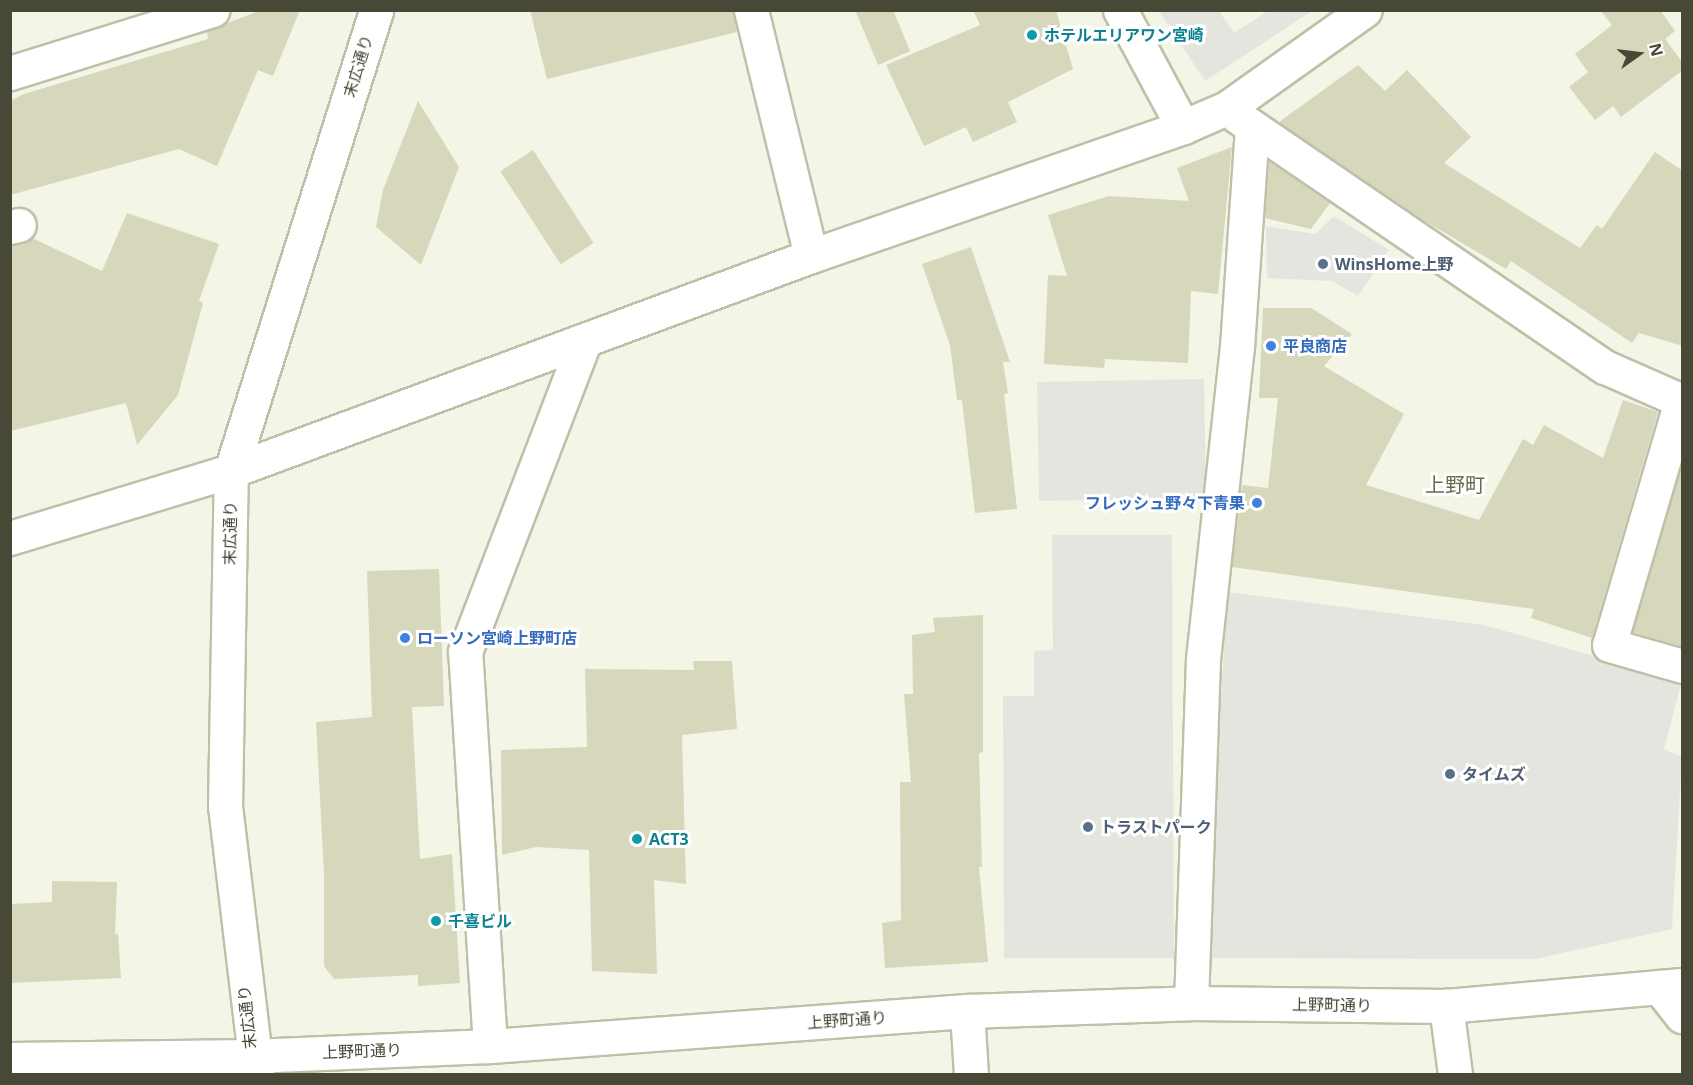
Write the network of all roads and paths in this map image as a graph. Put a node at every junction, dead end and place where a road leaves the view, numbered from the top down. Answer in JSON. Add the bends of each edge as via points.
{"nodes":[{"id":1,"x":212,"y":10,"type":"edge"},
{"id":2,"x":375,"y":10,"type":"edge"},
{"id":3,"x":751,"y":10,"type":"edge"},
{"id":4,"x":1120,"y":10,"type":"edge"},
{"id":5,"x":1365,"y":10,"type":"edge"},
{"id":6,"x":10,"y":73,"type":"edge"},
{"id":7,"x":1227,"y":108,"type":"junction"},
{"id":8,"x":1183,"y":127,"type":"junction"},
{"id":9,"x":1252,"y":129,"type":"junction"},
{"id":10,"x":811,"y":256,"type":"junction"},
{"id":11,"x":585,"y":340,"type":"junction"},
{"id":12,"x":1682,"y":401,"type":"edge"},
{"id":13,"x":231,"y":471,"type":"junction"},
{"id":14,"x":10,"y":538,"type":"edge"},
{"id":15,"x":1683,"y":666,"type":"edge"},
{"id":16,"x":1671,"y":986,"type":"edge"},
{"id":17,"x":1191,"y":1003,"type":"junction"},
{"id":18,"x":1446,"y":1006,"type":"junction"},
{"id":19,"x":967,"y":1011,"type":"junction"},
{"id":20,"x":1683,"y":1016,"type":"edge"},
{"id":21,"x":490,"y":1046,"type":"junction"},
{"id":22,"x":10,"y":1059,"type":"edge"},
{"id":23,"x":254,"y":1065,"type":"edge"},
{"id":24,"x":971,"y":1074,"type":"edge"},
{"id":25,"x":1455,"y":1074,"type":"edge"}],
"edges":[{"from":1,"to":6,"type":"street"},
{"from":2,"to":13,"type":"street","name":"末広通り"},
{"from":3,"to":10,"type":"street"},
{"from":4,"to":8,"type":"street"},
{"from":5,"to":7,"type":"street"},
{"from":7,"to":8,"type":"street"},
{"from":7,"to":9,"type":"street"},
{"from":8,"to":10,"type":"street"},
{"from":9,"to":12,"type":"street","via":[[1605,368]]},
{"from":9,"to":17,"type":"street","via":[[1237,347],[1203,659]]},
{"from":10,"to":11,"type":"street"},
{"from":11,"to":13,"type":"street"},
{"from":11,"to":21,"type":"street","via":[[465,652]]},
{"from":12,"to":15,"type":"street","via":[[1609,645]]},
{"from":13,"to":14,"type":"street"},
{"from":13,"to":23,"type":"street","name":"末広通り","via":[[225,807]]},
{"from":16,"to":18,"type":"street","name":"上野町通り"},
{"from":16,"to":20,"type":"street"},
{"from":17,"to":18,"type":"street","name":"上野町通り"},
{"from":17,"to":19,"type":"street","name":"上野町通り"},
{"from":18,"to":25,"type":"street"},
{"from":19,"to":21,"type":"street","name":"上野町通り"},
{"from":19,"to":24,"type":"street"},
{"from":21,"to":23,"type":"street","name":"上野町通り"},
{"from":22,"to":23,"type":"street","name":"上野町通り"}]}
